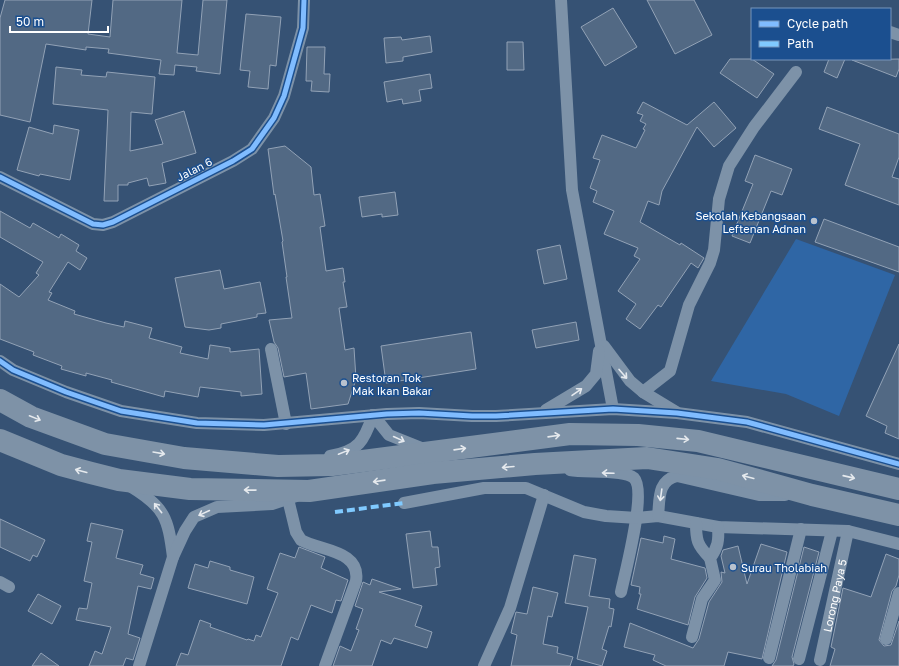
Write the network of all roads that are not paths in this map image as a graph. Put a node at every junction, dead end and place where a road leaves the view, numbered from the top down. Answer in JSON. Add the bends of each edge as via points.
{"nodes":[{"id":1,"x":304,"y":0,"type":"edge"},
{"id":2,"x":561,"y":0,"type":"edge"},
{"id":3,"x":796,"y":72,"type":"dead end"},
{"id":4,"x":0,"y":177,"type":"edge"},
{"id":5,"x":601,"y":342,"type":"junction"},
{"id":6,"x":271,"y":349,"type":"dead end"},
{"id":7,"x":0,"y":361,"type":"edge"},
{"id":8,"x":643,"y":392,"type":"junction"},
{"id":9,"x":0,"y":400,"type":"edge"},
{"id":10,"x":613,"y":409,"type":"junction"},
{"id":11,"x":544,"y":412,"type":"junction"},
{"id":12,"x":677,"y":413,"type":"junction"},
{"id":13,"x":373,"y":415,"type":"junction"},
{"id":14,"x":286,"y":424,"type":"junction"},
{"id":15,"x":0,"y":440,"type":"edge"},
{"id":16,"x":432,"y":453,"type":"junction"},
{"id":17,"x":536,"y":464,"type":"junction"},
{"id":18,"x":899,"y":464,"type":"edge"},
{"id":19,"x":278,"y":466,"type":"junction"},
{"id":20,"x":119,"y":480,"type":"junction"},
{"id":21,"x":899,"y":489,"type":"edge"},
{"id":22,"x":309,"y":491,"type":"junction"},
{"id":23,"x":544,"y":495,"type":"junction"},
{"id":24,"x":812,"y":495,"type":"junction"},
{"id":25,"x":288,"y":499,"type":"junction"},
{"id":26,"x":404,"y":503,"type":"dead end"},
{"id":27,"x":899,"y":515,"type":"edge"},
{"id":28,"x":658,"y":516,"type":"junction"},
{"id":29,"x":637,"y":518,"type":"junction"},
{"id":30,"x":696,"y":523,"type":"junction"},
{"id":31,"x":718,"y":527,"type":"junction"},
{"id":32,"x":801,"y":529,"type":"junction"},
{"id":33,"x":832,"y":531,"type":"junction"},
{"id":34,"x":848,"y":531,"type":"junction"},
{"id":35,"x":899,"y":544,"type":"edge"},
{"id":36,"x":173,"y":557,"type":"junction"},
{"id":37,"x":710,"y":558,"type":"junction"},
{"id":38,"x":621,"y":592,"type":"dead end"},
{"id":39,"x":899,"y":593,"type":"edge"},
{"id":40,"x":692,"y":637,"type":"dead end"},
{"id":41,"x":886,"y":639,"type":"dead end"},
{"id":42,"x":769,"y":658,"type":"dead end"},
{"id":43,"x":800,"y":659,"type":"dead end"},
{"id":44,"x":820,"y":660,"type":"dead end"},
{"id":45,"x":139,"y":666,"type":"edge"},
{"id":46,"x":325,"y":666,"type":"edge"},
{"id":47,"x":484,"y":666,"type":"edge"}],
"edges":[{"from":1,"to":4,"type":"street","name":"Jalan 6","via":[[303,28],[284,96],[274,118],[252,149],[232,161],[132,213],[103,225],[93,224]]},
{"from":2,"to":5,"type":"street","via":[[572,190]]},
{"from":3,"to":8,"type":"street","via":[[728,166],[719,199],[714,250],[688,305],[670,371]]},
{"from":5,"to":8,"type":"street","one_way":true,"via":[[618,368]]},
{"from":5,"to":10,"type":"street"},
{"from":11,"to":5,"type":"street","one_way":true,"via":[[574,395],[596,374]]},
{"from":6,"to":14,"type":"street"},
{"from":7,"to":14,"type":"street","via":[[13,370],[66,392],[121,411],[230,426]]},
{"from":8,"to":12,"type":"street"},
{"from":9,"to":19,"type":"highway","one_way":true,"via":[[31,417],[105,444],[184,458]]},
{"from":10,"to":11,"type":"street"},
{"from":10,"to":12,"type":"street"},
{"from":11,"to":13,"type":"street","via":[[478,416],[419,413]]},
{"from":12,"to":18,"type":"street","via":[[747,422]]},
{"from":13,"to":14,"type":"street"},
{"from":13,"to":16,"type":"street","one_way":true,"via":[[389,435]]},
{"from":19,"to":13,"type":"street","one_way":true,"via":[[342,454],[358,446],[365,438]]},
{"from":20,"to":15,"type":"highway","one_way":true,"via":[[61,465]]},
{"from":16,"to":19,"type":"highway","via":[[332,465]]},
{"from":16,"to":21,"type":"highway","one_way":true,"via":[[570,434],[603,433],[698,441]]},
{"from":17,"to":22,"type":"highway","one_way":true,"via":[[433,473]]},
{"from":24,"to":17,"type":"highway","one_way":true,"via":[[718,469],[647,458]]},
{"from":29,"to":17,"type":"street","one_way":true,"via":[[638,486],[634,478],[621,473],[581,472]]},
{"from":22,"to":20,"type":"highway","one_way":true,"via":[[190,489]]},
{"from":36,"to":20,"type":"street","one_way":true,"via":[[161,511],[148,498]]},
{"from":22,"to":25,"type":"street"},
{"from":23,"to":26,"type":"street","via":[[526,488],[484,488]]},
{"from":23,"to":29,"type":"street","via":[[584,512]]},
{"from":23,"to":47,"type":"street","via":[[510,608]]},
{"from":24,"to":27,"type":"highway"},
{"from":24,"to":28,"type":"street","one_way":true,"via":[[759,495],[677,476],[662,484]]},
{"from":25,"to":36,"type":"street","one_way":true,"via":[[258,505],[217,507],[205,512],[194,518],[185,530]]},
{"from":25,"to":46,"type":"street","via":[[296,532],[301,540],[343,555],[356,567],[356,581]]},
{"from":28,"to":29,"type":"street"},
{"from":28,"to":30,"type":"street"},
{"from":29,"to":38,"type":"street"},
{"from":30,"to":31,"type":"street"},
{"from":30,"to":37,"type":"street","via":[[696,539]]},
{"from":31,"to":32,"type":"street"},
{"from":31,"to":37,"type":"street","via":[[719,539]]},
{"from":32,"to":33,"type":"street"},
{"from":32,"to":42,"type":"street"},
{"from":33,"to":34,"type":"street"},
{"from":33,"to":43,"type":"street"},
{"from":34,"to":35,"type":"street"},
{"from":34,"to":44,"type":"street","name":"Lorong Paya 5"},
{"from":36,"to":45,"type":"street"},
{"from":37,"to":40,"type":"street","via":[[715,580],[702,599]]},
{"from":39,"to":41,"type":"street"}]}
